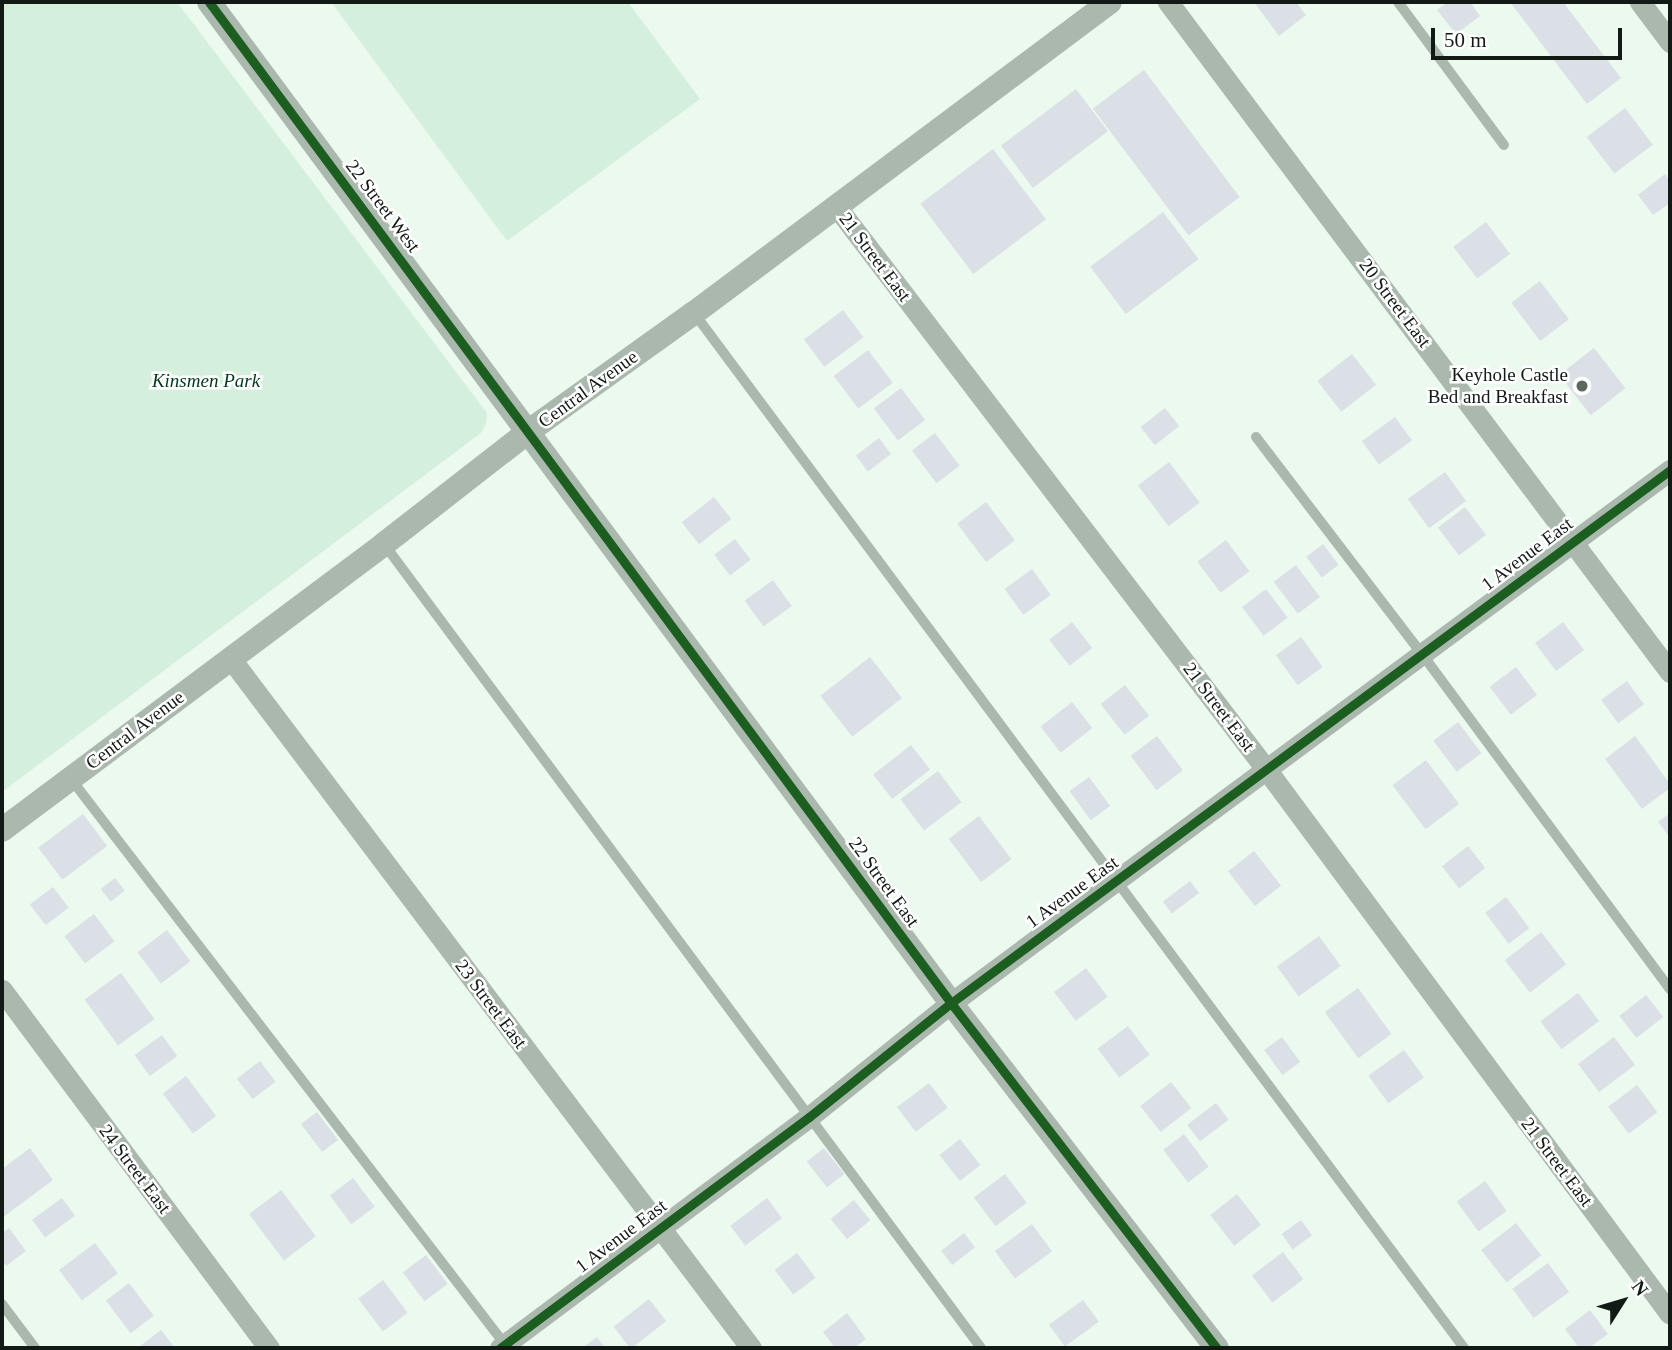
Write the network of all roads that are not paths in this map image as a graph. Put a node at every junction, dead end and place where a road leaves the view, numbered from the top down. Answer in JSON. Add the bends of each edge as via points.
{"nodes":[{"id":1,"x":209,"y":2,"type":"edge"},
{"id":2,"x":1110,"y":2,"type":"edge"},
{"id":3,"x":1168,"y":2,"type":"edge"},
{"id":4,"x":1398,"y":2,"type":"edge"},
{"id":5,"x":1640,"y":2,"type":"edge"},
{"id":6,"x":1670,"y":42,"type":"edge"},
{"id":7,"x":1504,"y":145,"type":"dead end"},
{"id":8,"x":836,"y":206,"type":"junction"},
{"id":9,"x":694,"y":313,"type":"junction"},
{"id":10,"x":529,"y":431,"type":"junction"},
{"id":11,"x":1256,"y":437,"type":"dead end"},
{"id":12,"x":1670,"y":470,"type":"edge"},
{"id":13,"x":1574,"y":540,"type":"junction"},
{"id":14,"x":384,"y":544,"type":"junction"},
{"id":15,"x":1422,"y":654,"type":"junction"},
{"id":16,"x":231,"y":659,"type":"junction"},
{"id":17,"x":1670,"y":672,"type":"edge"},
{"id":18,"x":1266,"y":769,"type":"junction"},
{"id":19,"x":71,"y":779,"type":"junction"},
{"id":20,"x":2,"y":831,"type":"edge"},
{"id":21,"x":1116,"y":882,"type":"junction"},
{"id":22,"x":1670,"y":989,"type":"edge"},
{"id":23,"x":2,"y":990,"type":"edge"},
{"id":24,"x":951,"y":1003,"type":"junction"},
{"id":25,"x":809,"y":1117,"type":"junction"},
{"id":26,"x":660,"y":1228,"type":"junction"},
{"id":27,"x":2,"y":1304,"type":"edge"},
{"id":28,"x":1670,"y":1314,"type":"edge"},
{"id":29,"x":504,"y":1347,"type":"edge"},
{"id":30,"x":35,"y":1348,"type":"edge"},
{"id":31,"x":269,"y":1348,"type":"edge"},
{"id":32,"x":751,"y":1348,"type":"edge"},
{"id":33,"x":981,"y":1348,"type":"edge"},
{"id":34,"x":1217,"y":1348,"type":"edge"},
{"id":35,"x":1464,"y":1348,"type":"edge"}],
"edges":[{"from":1,"to":10,"type":"street","name":"22 Street West"},
{"from":2,"to":8,"type":"street","name":"Central Avenue"},
{"from":3,"to":13,"type":"street","name":"20 Street East"},
{"from":4,"to":7,"type":"lane"},
{"from":5,"to":6,"type":"street"},
{"from":8,"to":9,"type":"street","name":"Central Avenue"},
{"from":8,"to":18,"type":"street","name":"21 Street East"},
{"from":9,"to":10,"type":"street","name":"Central Avenue"},
{"from":9,"to":21,"type":"lane"},
{"from":10,"to":14,"type":"street","name":"Central Avenue"},
{"from":10,"to":24,"type":"street","name":"22 Street East"},
{"from":11,"to":15,"type":"lane"},
{"from":12,"to":13,"type":"street","name":"1 Avenue East"},
{"from":13,"to":15,"type":"street","name":"1 Avenue East"},
{"from":13,"to":17,"type":"street","name":"20 Street East"},
{"from":14,"to":16,"type":"street","name":"Central Avenue"},
{"from":14,"to":25,"type":"lane"},
{"from":15,"to":18,"type":"street","name":"1 Avenue East"},
{"from":15,"to":22,"type":"lane"},
{"from":16,"to":19,"type":"street","name":"Central Avenue"},
{"from":16,"to":26,"type":"street","name":"23 Street East"},
{"from":18,"to":21,"type":"street","name":"1 Avenue East"},
{"from":18,"to":28,"type":"street","name":"21 Street East"},
{"from":19,"to":20,"type":"street","name":"Central Avenue"},
{"from":19,"to":29,"type":"lane"},
{"from":21,"to":24,"type":"street","name":"1 Avenue East"},
{"from":21,"to":35,"type":"lane"},
{"from":23,"to":31,"type":"street","name":"24 Street East"},
{"from":24,"to":25,"type":"street","name":"1 Avenue East"},
{"from":24,"to":34,"type":"street","name":"22 Street East"},
{"from":25,"to":26,"type":"street","name":"1 Avenue East"},
{"from":25,"to":33,"type":"lane"},
{"from":26,"to":29,"type":"street","name":"1 Avenue East"},
{"from":26,"to":32,"type":"street","name":"23 Street East"},
{"from":27,"to":30,"type":"lane"}]}
